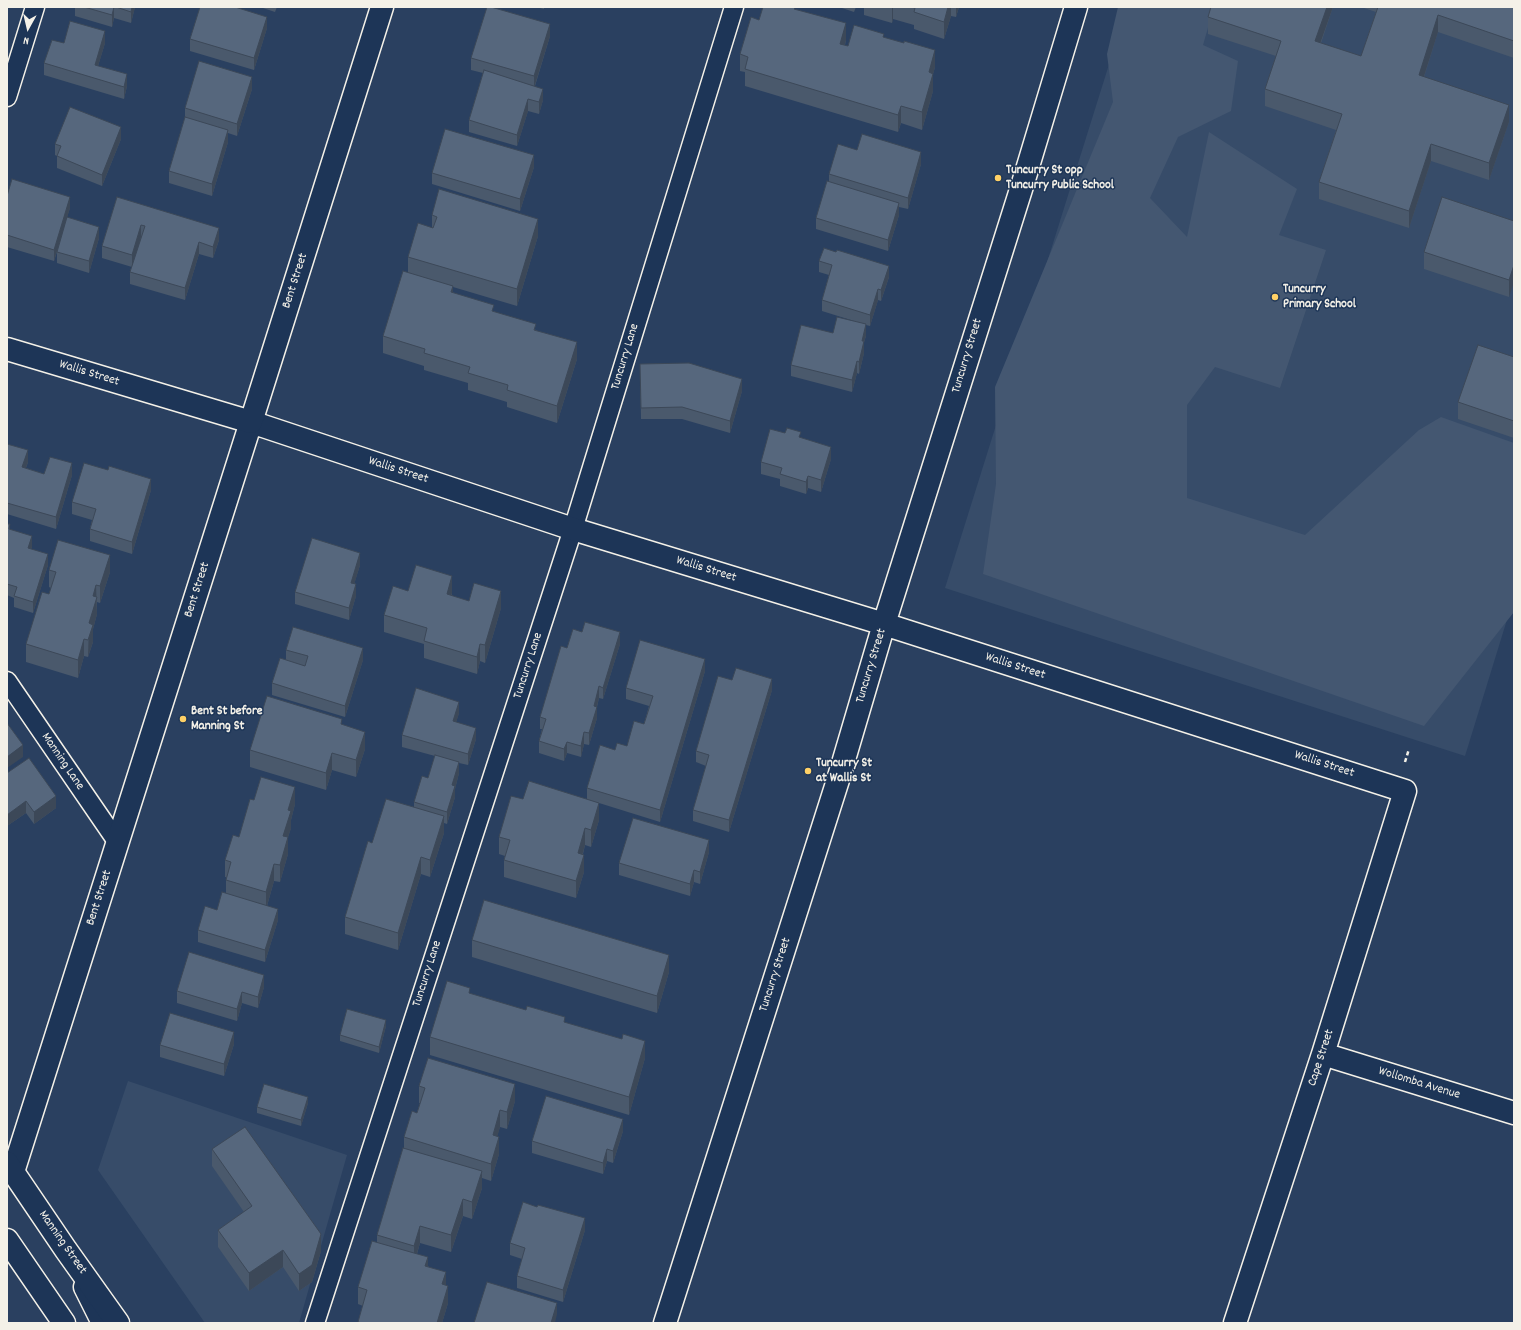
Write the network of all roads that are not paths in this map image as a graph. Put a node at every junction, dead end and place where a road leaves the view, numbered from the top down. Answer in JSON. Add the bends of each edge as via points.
{"nodes":[{"id":1,"x":36,"y":7,"type":"edge"},
{"id":2,"x":382,"y":7,"type":"edge"},
{"id":3,"x":734,"y":7,"type":"edge"},
{"id":4,"x":1076,"y":7,"type":"edge"},
{"id":5,"x":7,"y":97,"type":"edge"},
{"id":6,"x":7,"y":349,"type":"edge"},
{"id":7,"x":251,"y":422,"type":"junction"},
{"id":8,"x":573,"y":529,"type":"junction"},
{"id":9,"x":884,"y":624,"type":"junction"},
{"id":10,"x":7,"y":681,"type":"edge"},
{"id":11,"x":1405,"y":791,"type":"joint"},
{"id":12,"x":118,"y":843,"type":"junction"},
{"id":13,"x":1323,"y":1054,"type":"junction"},
{"id":14,"x":1514,"y":1113,"type":"edge"},
{"id":15,"x":10,"y":1167,"type":"edge"},
{"id":16,"x":7,"y":1240,"type":"edge"},
{"id":17,"x":66,"y":1250,"type":"junction"},
{"id":18,"x":64,"y":1323,"type":"edge"},
{"id":19,"x":103,"y":1323,"type":"edge"},
{"id":20,"x":118,"y":1323,"type":"edge"},
{"id":21,"x":315,"y":1323,"type":"edge"},
{"id":22,"x":665,"y":1323,"type":"edge"},
{"id":23,"x":1235,"y":1323,"type":"edge"}],
"edges":[{"from":1,"to":5,"type":"lane"},
{"from":2,"to":7,"type":"street","name":"Bent Street"},
{"from":3,"to":8,"type":"lane","name":"Tuncurry Lane"},
{"from":4,"to":9,"type":"street","name":"Tuncurry Street"},
{"from":6,"to":7,"type":"street","name":"Wallis Street"},
{"from":7,"to":8,"type":"street","name":"Wallis Street"},
{"from":7,"to":12,"type":"street","name":"Bent Street"},
{"from":8,"to":9,"type":"street","name":"Wallis Street"},
{"from":8,"to":21,"type":"lane","name":"Tuncurry Lane"},
{"from":9,"to":11,"type":"street","name":"Wallis Street"},
{"from":9,"to":22,"type":"street","name":"Tuncurry Street","via":[[838,780]]},
{"from":10,"to":12,"type":"lane","name":"Manning Lane"},
{"from":11,"to":13,"type":"street","name":"Cape Street"},
{"from":12,"to":15,"type":"street","name":"Bent Street"},
{"from":13,"to":14,"type":"street","name":"Wollomba Avenue"},
{"from":13,"to":23,"type":"street","name":"Cape Street"},
{"from":15,"to":17,"type":"street","name":"Manning Street"},
{"from":16,"to":18,"type":"street"},
{"from":17,"to":19,"type":"street"},
{"from":17,"to":20,"type":"street","name":"Manning Street"}]}
